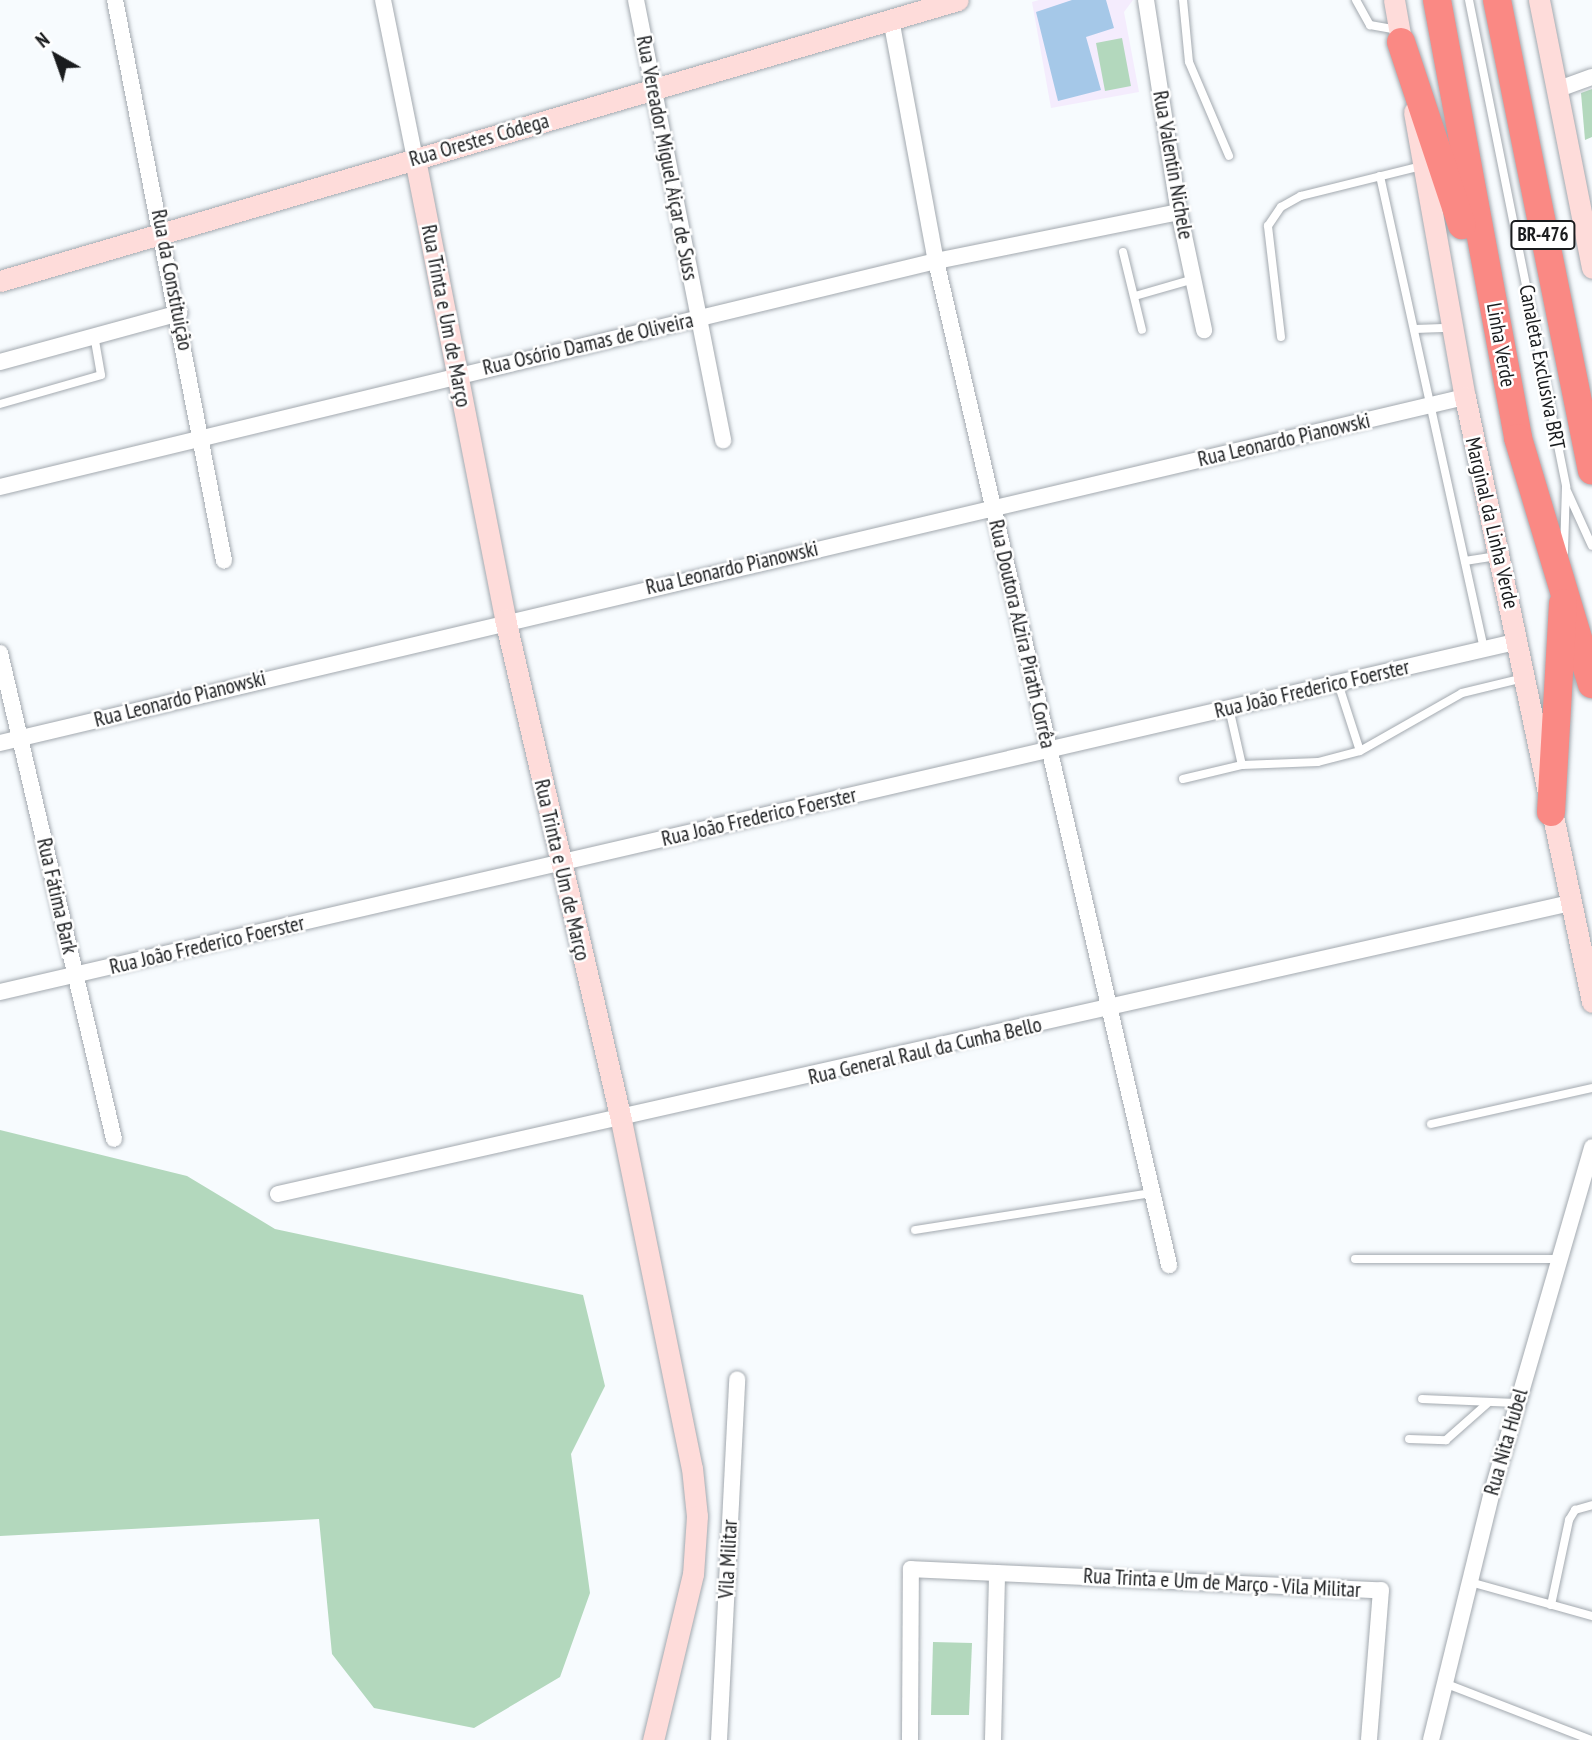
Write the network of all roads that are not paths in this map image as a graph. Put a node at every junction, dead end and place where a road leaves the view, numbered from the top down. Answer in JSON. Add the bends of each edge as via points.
{"nodes":[{"id":1,"x":114,"y":0,"type":"edge"},
{"id":2,"x":383,"y":0,"type":"edge"},
{"id":3,"x":636,"y":0,"type":"edge"},
{"id":4,"x":958,"y":0,"type":"edge"},
{"id":5,"x":1146,"y":0,"type":"edge"},
{"id":6,"x":1183,"y":0,"type":"edge"},
{"id":7,"x":1356,"y":0,"type":"edge"},
{"id":8,"x":1394,"y":0,"type":"edge"},
{"id":9,"x":1437,"y":0,"type":"edge"},
{"id":10,"x":1469,"y":0,"type":"edge"},
{"id":11,"x":1497,"y":0,"type":"edge"},
{"id":12,"x":1510,"y":0,"type":"edge"},
{"id":13,"x":1539,"y":0,"type":"edge"},
{"id":14,"x":889,"y":10,"type":"edge"},
{"id":15,"x":1400,"y":36,"type":"junction"},
{"id":16,"x":1592,"y":77,"type":"edge"},
{"id":17,"x":653,"y":89,"type":"junction"},
{"id":18,"x":1556,"y":90,"type":"junction"},
{"id":19,"x":1229,"y":156,"type":"dead end"},
{"id":20,"x":1526,"y":158,"type":"junction"},
{"id":21,"x":415,"y":159,"type":"junction"},
{"id":22,"x":1423,"y":165,"type":"junction"},
{"id":23,"x":1380,"y":176,"type":"junction"},
{"id":24,"x":1179,"y":212,"type":"junction"},
{"id":25,"x":163,"y":233,"type":"junction"},
{"id":26,"x":1122,"y":252,"type":"dead end"},
{"id":27,"x":936,"y":261,"type":"junction"},
{"id":28,"x":1592,"y":268,"type":"edge"},
{"id":29,"x":1194,"y":279,"type":"junction"},
{"id":30,"x":0,"y":281,"type":"edge"},
{"id":31,"x":1135,"y":296,"type":"junction"},
{"id":32,"x":180,"y":313,"type":"junction"},
{"id":33,"x":699,"y":318,"type":"junction"},
{"id":34,"x":1452,"y":328,"type":"junction"},
{"id":35,"x":1415,"y":329,"type":"junction"},
{"id":36,"x":1142,"y":330,"type":"dead end"},
{"id":37,"x":1205,"y":330,"type":"dead end"},
{"id":38,"x":94,"y":335,"type":"junction"},
{"id":39,"x":1281,"y":337,"type":"dead end"},
{"id":40,"x":1503,"y":356,"type":"junction"},
{"id":41,"x":0,"y":362,"type":"edge"},
{"id":42,"x":457,"y":376,"type":"junction"},
{"id":43,"x":1465,"y":397,"type":"junction"},
{"id":44,"x":0,"y":404,"type":"edge"},
{"id":45,"x":1432,"y":405,"type":"junction"},
{"id":46,"x":203,"y":439,"type":"junction"},
{"id":47,"x":723,"y":440,"type":"dead end"},
{"id":48,"x":1592,"y":470,"type":"edge"},
{"id":49,"x":0,"y":487,"type":"edge"},
{"id":50,"x":1566,"y":487,"type":"junction"},
{"id":51,"x":993,"y":509,"type":"junction"},
{"id":52,"x":1592,"y":546,"type":"edge"},
{"id":53,"x":1498,"y":555,"type":"junction"},
{"id":54,"x":224,"y":561,"type":"dead end"},
{"id":55,"x":1465,"y":561,"type":"junction"},
{"id":56,"x":1564,"y":583,"type":"junction"},
{"id":57,"x":505,"y":619,"type":"junction"},
{"id":58,"x":1519,"y":641,"type":"junction"},
{"id":59,"x":1484,"y":649,"type":"junction"},
{"id":60,"x":0,"y":653,"type":"edge"},
{"id":61,"x":1526,"y":678,"type":"junction"},
{"id":62,"x":1338,"y":683,"type":"junction"},
{"id":63,"x":1592,"y":684,"type":"edge"},
{"id":64,"x":1229,"y":708,"type":"junction"},
{"id":65,"x":20,"y":738,"type":"junction"},
{"id":66,"x":0,"y":743,"type":"edge"},
{"id":67,"x":1049,"y":750,"type":"junction"},
{"id":68,"x":1360,"y":751,"type":"junction"},
{"id":69,"x":1242,"y":765,"type":"junction"},
{"id":70,"x":1183,"y":779,"type":"dead end"},
{"id":71,"x":1551,"y":812,"type":"junction"},
{"id":72,"x":559,"y":863,"type":"junction"},
{"id":73,"x":1570,"y":903,"type":"junction"},
{"id":74,"x":76,"y":976,"type":"junction"},
{"id":75,"x":0,"y":992,"type":"edge"},
{"id":76,"x":1592,"y":1002,"type":"edge"},
{"id":77,"x":1109,"y":1009,"type":"junction"},
{"id":78,"x":1592,"y":1088,"type":"edge"},
{"id":79,"x":621,"y":1120,"type":"junction"},
{"id":80,"x":1431,"y":1124,"type":"dead end"},
{"id":81,"x":114,"y":1139,"type":"dead end"},
{"id":82,"x":1592,"y":1147,"type":"edge"},
{"id":83,"x":1152,"y":1193,"type":"junction"},
{"id":84,"x":278,"y":1194,"type":"dead end"},
{"id":85,"x":915,"y":1230,"type":"dead end"},
{"id":86,"x":1355,"y":1259,"type":"dead end"},
{"id":87,"x":1560,"y":1259,"type":"junction"},
{"id":88,"x":1169,"y":1265,"type":"dead end"},
{"id":89,"x":737,"y":1379,"type":"dead end"},
{"id":90,"x":1422,"y":1399,"type":"dead end"},
{"id":91,"x":1489,"y":1402,"type":"junction"},
{"id":92,"x":1516,"y":1403,"type":"junction"},
{"id":93,"x":1409,"y":1439,"type":"dead end"},
{"id":94,"x":1592,"y":1505,"type":"edge"},
{"id":95,"x":997,"y":1573,"type":"junction"},
{"id":96,"x":1468,"y":1581,"type":"junction"},
{"id":97,"x":1551,"y":1605,"type":"junction"},
{"id":98,"x":1592,"y":1616,"type":"edge"},
{"id":99,"x":1443,"y":1682,"type":"junction"},
{"id":100,"x":653,"y":1740,"type":"edge"},
{"id":101,"x":719,"y":1740,"type":"edge"},
{"id":102,"x":910,"y":1740,"type":"edge"},
{"id":103,"x":993,"y":1740,"type":"edge"},
{"id":104,"x":1369,"y":1740,"type":"edge"},
{"id":105,"x":1431,"y":1740,"type":"edge"},
{"id":106,"x":1591,"y":1740,"type":"edge"}],
"edges":[{"from":1,"to":25,"type":"street","name":"Rua da Constituição"},
{"from":2,"to":21,"type":"street","name":"Rua Trinta e Um de Março"},
{"from":3,"to":17,"type":"street","name":"Rua Vereador Miguel Aiçar de Suss"},
{"from":4,"to":14,"type":"main road","name":"Rua Orestes Códega"},
{"from":5,"to":24,"type":"street","name":"Rua Valentin Nichele"},
{"from":6,"to":19,"type":"lane","via":[[1189,62]]},
{"from":7,"to":15,"type":"lane","via":[[1370,25]]},
{"from":8,"to":15,"type":"main road","name":"Marginal da Linha Verde"},
{"from":9,"to":40,"type":"highway","name":"Linha Verde","number":"BR-476"},
{"from":10,"to":50,"type":"lane","name":"Canaleta Exclusiva BRT"},
{"from":11,"to":20,"type":"highway","number":"BR-476"},
{"from":12,"to":20,"type":"highway"},
{"from":13,"to":18,"type":"main road"},
{"from":14,"to":17,"type":"main road","name":"Rua Orestes Códega"},
{"from":14,"to":27,"type":"street","name":"Rua Doutora Alzira Pirath Corrêa"},
{"from":15,"to":22,"type":"main road","name":"Marginal da Linha Verde"},
{"from":15,"to":40,"type":"highway","via":[[1457,202],[1479,301]]},
{"from":16,"to":18,"type":"street"},
{"from":17,"to":21,"type":"main road","name":"Rua Orestes Códega"},
{"from":17,"to":33,"type":"street","name":"Rua Vereador Miguel Aiçar de Suss"},
{"from":18,"to":28,"type":"main road"},
{"from":20,"to":48,"type":"highway","number":"BR-476"},
{"from":21,"to":25,"type":"main road","name":"Rua Orestes Códega"},
{"from":21,"to":42,"type":"main road","name":"Rua Trinta e Um de Março"},
{"from":22,"to":23,"type":"lane"},
{"from":22,"to":34,"type":"main road","name":"Marginal da Linha Verde"},
{"from":23,"to":35,"type":"lane"},
{"from":23,"to":39,"type":"lane","via":[[1301,196],[1281,207],[1268,226]]},
{"from":24,"to":27,"type":"street","name":"Rua Osório Damas de Oliveira"},
{"from":24,"to":29,"type":"street","name":"Rua Valentin Nichele"},
{"from":25,"to":30,"type":"main road","name":"Rua Orestes Códega"},
{"from":25,"to":32,"type":"street","name":"Rua da Constituição"},
{"from":26,"to":31,"type":"lane"},
{"from":27,"to":33,"type":"street","name":"Rua Osório Damas de Oliveira"},
{"from":27,"to":51,"type":"street","name":"Rua Doutora Alzira Pirath Corrêa"},
{"from":29,"to":31,"type":"lane"},
{"from":29,"to":37,"type":"street","name":"Rua Valentin Nichele"},
{"from":31,"to":36,"type":"lane"},
{"from":32,"to":38,"type":"street"},
{"from":32,"to":46,"type":"street","name":"Rua da Constituição"},
{"from":33,"to":42,"type":"street","name":"Rua Osório Damas de Oliveira"},
{"from":33,"to":47,"type":"street","name":"Rua Vereador Miguel Aiçar de Suss"},
{"from":34,"to":35,"type":"lane"},
{"from":34,"to":43,"type":"main road","name":"Marginal da Linha Verde"},
{"from":35,"to":45,"type":"lane"},
{"from":38,"to":41,"type":"street"},
{"from":38,"to":44,"type":"lane","via":[[101,375]]},
{"from":40,"to":56,"type":"highway","name":"Linha Verde","number":"BR-476","via":[[1532,494]]},
{"from":42,"to":46,"type":"street","name":"Rua Osório Damas de Oliveira"},
{"from":42,"to":57,"type":"main road","name":"Rua Trinta e Um de Março"},
{"from":43,"to":45,"type":"street","name":"Rua Leonardo Pianowski"},
{"from":43,"to":53,"type":"main road","name":"Marginal da Linha Verde"},
{"from":45,"to":51,"type":"street","name":"Rua Leonardo Pianowski"},
{"from":45,"to":55,"type":"lane"},
{"from":46,"to":49,"type":"street","name":"Rua Osório Damas de Oliveira"},
{"from":46,"to":54,"type":"street","name":"Rua da Constituição"},
{"from":50,"to":52,"type":"lane","name":"Canaleta Exclusiva BRT"},
{"from":50,"to":56,"type":"lane","name":"Canaleta Exclusiva BRT"},
{"from":51,"to":57,"type":"street","name":"Rua Leonardo Pianowski"},
{"from":51,"to":67,"type":"street","name":"Rua Doutora Alzira Pirath Corrêa"},
{"from":53,"to":55,"type":"lane"},
{"from":53,"to":58,"type":"main road","name":"Marginal da Linha Verde"},
{"from":55,"to":59,"type":"lane"},
{"from":56,"to":63,"type":"highway","name":"Linha Verde","number":"BR-476"},
{"from":56,"to":71,"type":"highway"},
{"from":57,"to":65,"type":"street","name":"Rua Leonardo Pianowski"},
{"from":57,"to":72,"type":"main road","name":"Rua Trinta e Um de Março"},
{"from":58,"to":59,"type":"street","name":"Rua João Frederico Foerster"},
{"from":58,"to":61,"type":"main road","name":"Marginal da Linha Verde"},
{"from":59,"to":62,"type":"street","name":"Rua João Frederico Foerster"},
{"from":60,"to":65,"type":"street","name":"Rua Fátima Bark"},
{"from":61,"to":68,"type":"lane","via":[[1462,693]]},
{"from":61,"to":71,"type":"main road","name":"Marginal da Linha Verde"},
{"from":62,"to":64,"type":"street","name":"Rua João Frederico Foerster"},
{"from":62,"to":68,"type":"lane"},
{"from":64,"to":67,"type":"street","name":"Rua João Frederico Foerster"},
{"from":64,"to":69,"type":"lane"},
{"from":65,"to":66,"type":"street","name":"Rua Leonardo Pianowski"},
{"from":65,"to":74,"type":"street","name":"Rua Fátima Bark"},
{"from":67,"to":72,"type":"street","name":"Rua João Frederico Foerster"},
{"from":67,"to":77,"type":"street","name":"Rua Doutora Alzira Pirath Corrêa"},
{"from":68,"to":69,"type":"lane","via":[[1318,762]]},
{"from":69,"to":70,"type":"lane"},
{"from":71,"to":73,"type":"main road","name":"Marginal da Linha Verde"},
{"from":72,"to":74,"type":"street","name":"Rua João Frederico Foerster"},
{"from":72,"to":79,"type":"main road","name":"Rua Trinta e Um de Março"},
{"from":73,"to":76,"type":"main road","name":"Marginal da Linha Verde"},
{"from":73,"to":77,"type":"street","name":"Rua General Raul da Cunha Bello"},
{"from":74,"to":75,"type":"street","name":"Rua João Frederico Foerster"},
{"from":74,"to":81,"type":"street","name":"Rua Fátima Bark"},
{"from":77,"to":79,"type":"street","name":"Rua General Raul da Cunha Bello"},
{"from":77,"to":83,"type":"street","name":"Rua Doutora Alzira Pirath Corrêa"},
{"from":78,"to":80,"type":"lane"},
{"from":79,"to":84,"type":"street","name":"Rua General Raul da Cunha Bello"},
{"from":79,"to":100,"type":"main road","name":"Rua Trinta e Um de Março","via":[[692,1468],[697,1516],[693,1574]]},
{"from":82,"to":87,"type":"street","name":"Rua Nita Hubel"},
{"from":83,"to":85,"type":"lane"},
{"from":83,"to":88,"type":"street","name":"Rua Doutora Alzira Pirath Corrêa"},
{"from":86,"to":87,"type":"lane"},
{"from":87,"to":92,"type":"street","name":"Rua Nita Hubel"},
{"from":89,"to":101,"type":"street","name":"Vila Militar"},
{"from":90,"to":91,"type":"lane"},
{"from":91,"to":92,"type":"lane"},
{"from":91,"to":93,"type":"lane","via":[[1446,1440]]},
{"from":92,"to":96,"type":"street","name":"Rua Nita Hubel"},
{"from":94,"to":97,"type":"lane","via":[[1575,1510],[1569,1520]]},
{"from":95,"to":102,"type":"street","name":"Rua Trinta e Um de Março - Vila Militar","via":[[911,1569]]},
{"from":95,"to":103,"type":"street"},
{"from":95,"to":104,"type":"street","name":"Rua Trinta e Um de Março - Vila Militar","via":[[1381,1590]]},
{"from":96,"to":97,"type":"lane"},
{"from":96,"to":99,"type":"street","name":"Rua Nita Hubel"},
{"from":97,"to":98,"type":"lane"},
{"from":99,"to":105,"type":"street","name":"Rua Nita Hubel"},
{"from":99,"to":106,"type":"lane"}]}
